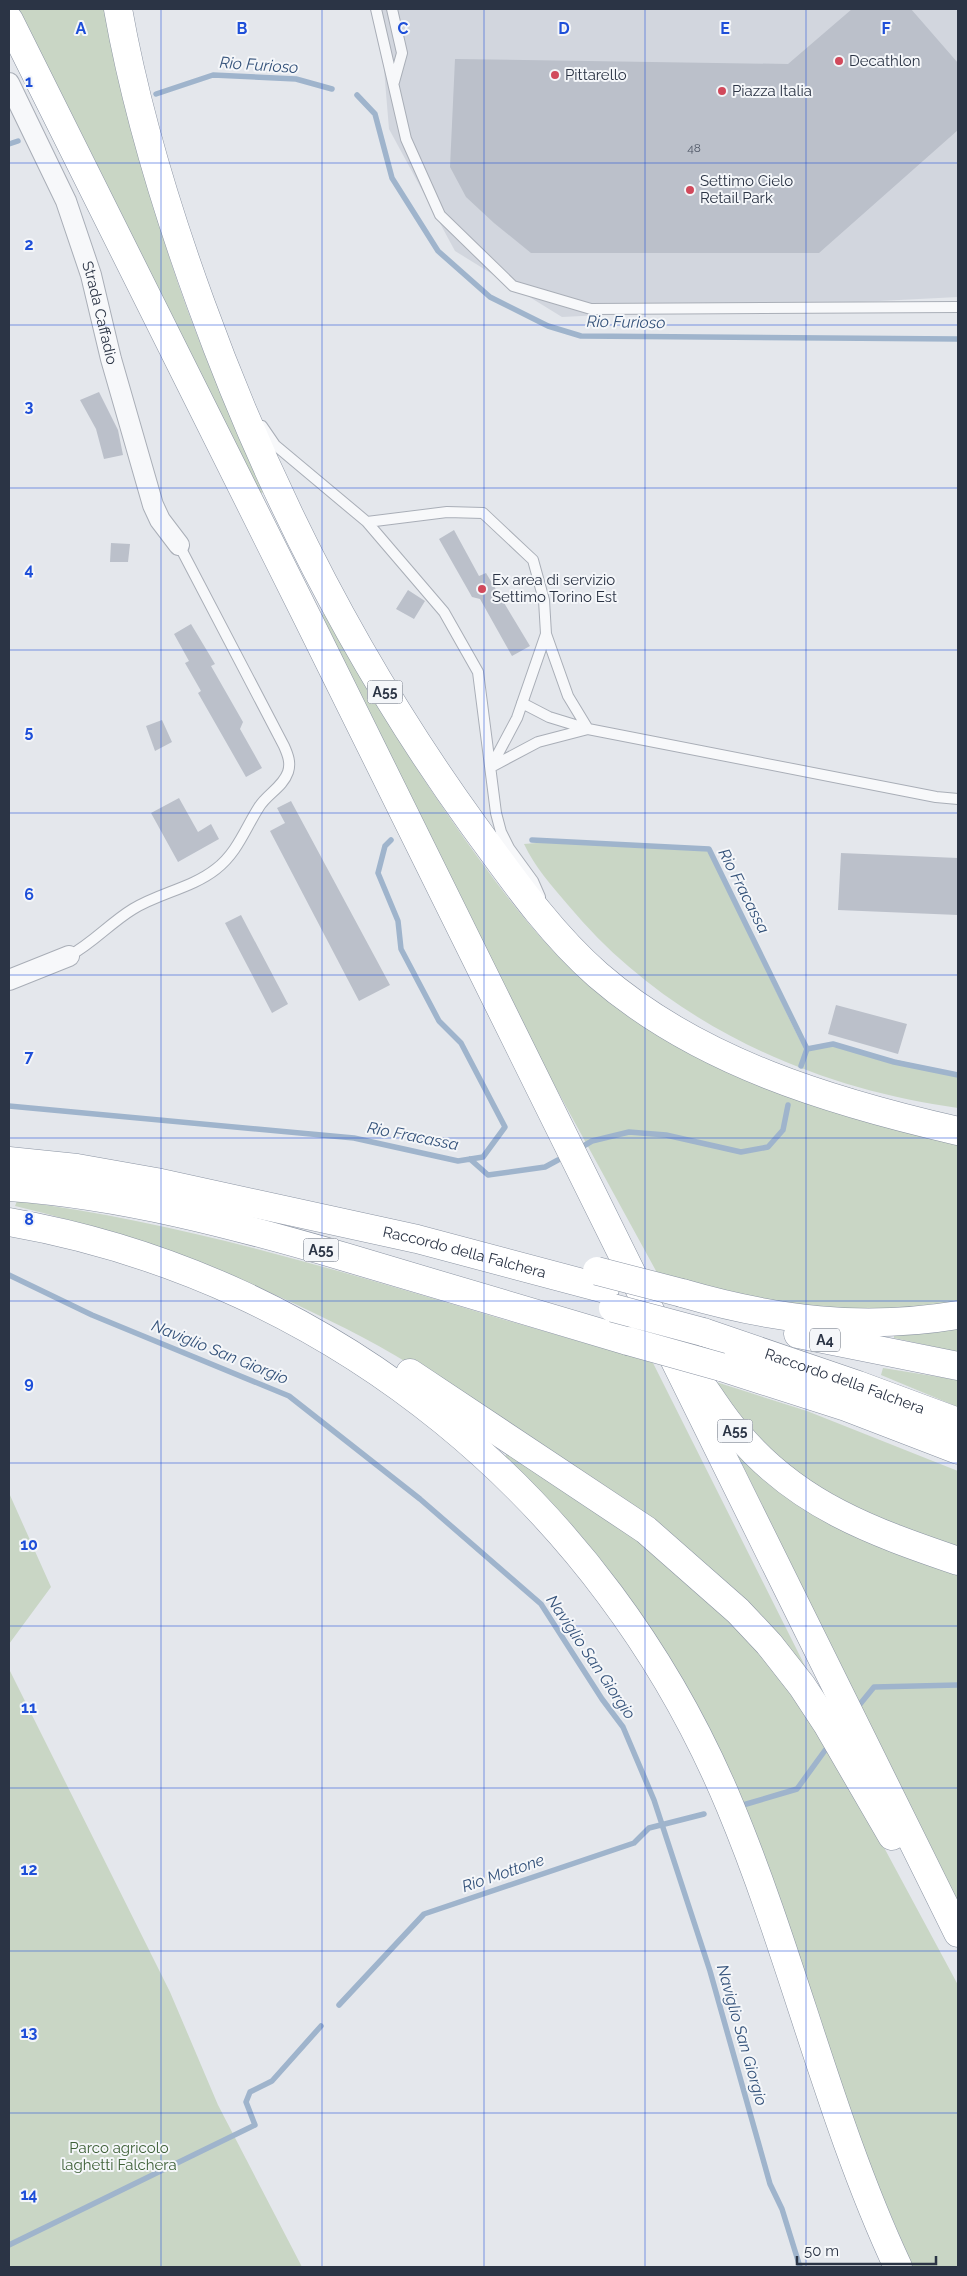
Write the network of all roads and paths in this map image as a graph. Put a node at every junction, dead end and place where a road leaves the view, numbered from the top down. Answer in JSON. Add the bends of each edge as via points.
{"nodes":[{"id":1,"x":118,"y":9,"type":"edge"},
{"id":2,"x":376,"y":9,"type":"edge"},
{"id":3,"x":392,"y":9,"type":"edge"},
{"id":4,"x":9,"y":20,"type":"edge"},
{"id":5,"x":9,"y":83,"type":"edge"},
{"id":6,"x":394,"y":86,"type":"junction"},
{"id":7,"x":188,"y":267,"type":"junction"},
{"id":8,"x":958,"y":307,"type":"edge"},
{"id":9,"x":234,"y":361,"type":"dead end"},
{"id":10,"x":258,"y":415,"type":"dead end"},
{"id":11,"x":367,"y":522,"type":"junction"},
{"id":12,"x":179,"y":545,"type":"joint"},
{"id":13,"x":546,"y":634,"type":"junction"},
{"id":14,"x":522,"y":703,"type":"junction"},
{"id":15,"x":588,"y":729,"type":"junction"},
{"id":16,"x":491,"y":767,"type":"junction"},
{"id":17,"x":958,"y":799,"type":"edge"},
{"id":18,"x":559,"y":936,"type":"junction"},
{"id":19,"x":69,"y":956,"type":"joint"},
{"id":20,"x":9,"y":980,"type":"edge"},
{"id":21,"x":954,"y":1129,"type":"edge"},
{"id":22,"x":9,"y":1161,"type":"edge"},
{"id":23,"x":9,"y":1187,"type":"edge"},
{"id":24,"x":598,"y":1206,"type":"junction"},
{"id":25,"x":9,"y":1222,"type":"edge"},
{"id":26,"x":546,"y":1275,"type":"joint"},
{"id":27,"x":270,"y":1310,"type":"junction"},
{"id":28,"x":692,"y":1312,"type":"junction"},
{"id":29,"x":958,"y":1315,"type":"edge"},
{"id":30,"x":958,"y":1366,"type":"edge"},
{"id":31,"x":958,"y":1422,"type":"edge"},
{"id":32,"x":958,"y":1450,"type":"edge"},
{"id":33,"x":958,"y":1562,"type":"edge"},
{"id":34,"x":958,"y":1933,"type":"edge"},
{"id":35,"x":958,"y":1945,"type":"edge"},
{"id":36,"x":898,"y":2267,"type":"edge"}],
"edges":[{"from":1,"to":7,"type":"highway","number":"A55","via":[[153,159]]},
{"from":2,"to":6,"type":"lane"},
{"from":3,"to":6,"type":"lane","via":[[402,53]]},
{"from":4,"to":24,"type":"highway","number":"A55"},
{"from":5,"to":12,"type":"street","name":"Strada Caffadio","via":[[66,201],[91,275],[152,505]]},
{"from":6,"to":8,"type":"lane","via":[[406,139],[440,215],[513,286],[591,308]]},
{"from":7,"to":9,"type":"lane","via":[[215,315]]},
{"from":7,"to":18,"type":"highway","number":"A55","via":[[246,420],[284,504],[378,680],[422,751],[519,888]]},
{"from":10,"to":11,"type":"lane","via":[[275,444]]},
{"from":11,"to":13,"type":"lane","via":[[447,512],[483,512],[533,560],[544,600]]},
{"from":11,"to":16,"type":"lane","via":[[444,612],[478,672]]},
{"from":12,"to":19,"type":"lane","via":[[284,746],[288,771],[260,806],[235,850],[215,869],[135,908]]},
{"from":13,"to":14,"type":"lane"},
{"from":13,"to":15,"type":"lane","via":[[568,696]]},
{"from":14,"to":15,"type":"lane","via":[[549,717]]},
{"from":14,"to":16,"type":"lane"},
{"from":15,"to":16,"type":"lane","via":[[538,742]]},
{"from":15,"to":17,"type":"lane"},
{"from":16,"to":18,"type":"lane","via":[[501,832],[533,881]]},
{"from":18,"to":21,"type":"highway","number":"A55","via":[[599,976],[632,1001],[679,1030],[758,1071],[838,1100]]},
{"from":19,"to":20,"type":"street"},
{"from":22,"to":26,"type":"highway","name":"Raccordo della Falchera","number":"A55","via":[[77,1168],[156,1182],[407,1237]]},
{"from":23,"to":32,"type":"highway","name":"Raccordo della Falchera","number":"A55","bridge":true,"via":[[54,1190],[214,1221],[721,1367],[846,1407]]},
{"from":24,"to":33,"type":"highway","number":"A55","via":[[696,1376],[736,1433],[759,1457],[803,1494],[847,1520]]},
{"from":24,"to":34,"type":"highway"},
{"from":25,"to":27,"type":"highway","via":[[117,1248],[174,1268]]},
{"from":26,"to":28,"type":"highway","number":"A4"},
{"from":27,"to":35,"type":"highway","via":[[400,1366],[646,1530],[704,1579],[769,1644],[802,1686],[828,1724]]},
{"from":27,"to":36,"type":"highway","via":[[332,1342],[472,1443],[571,1544],[634,1628],[689,1719],[729,1802],[867,2198]]},
{"from":28,"to":29,"type":"highway","via":[[730,1307],[791,1318],[874,1324]]},
{"from":28,"to":30,"type":"highway","number":"A4"},
{"from":28,"to":31,"type":"highway","name":"Raccordo della Falchera","via":[[858,1384]]}]}
